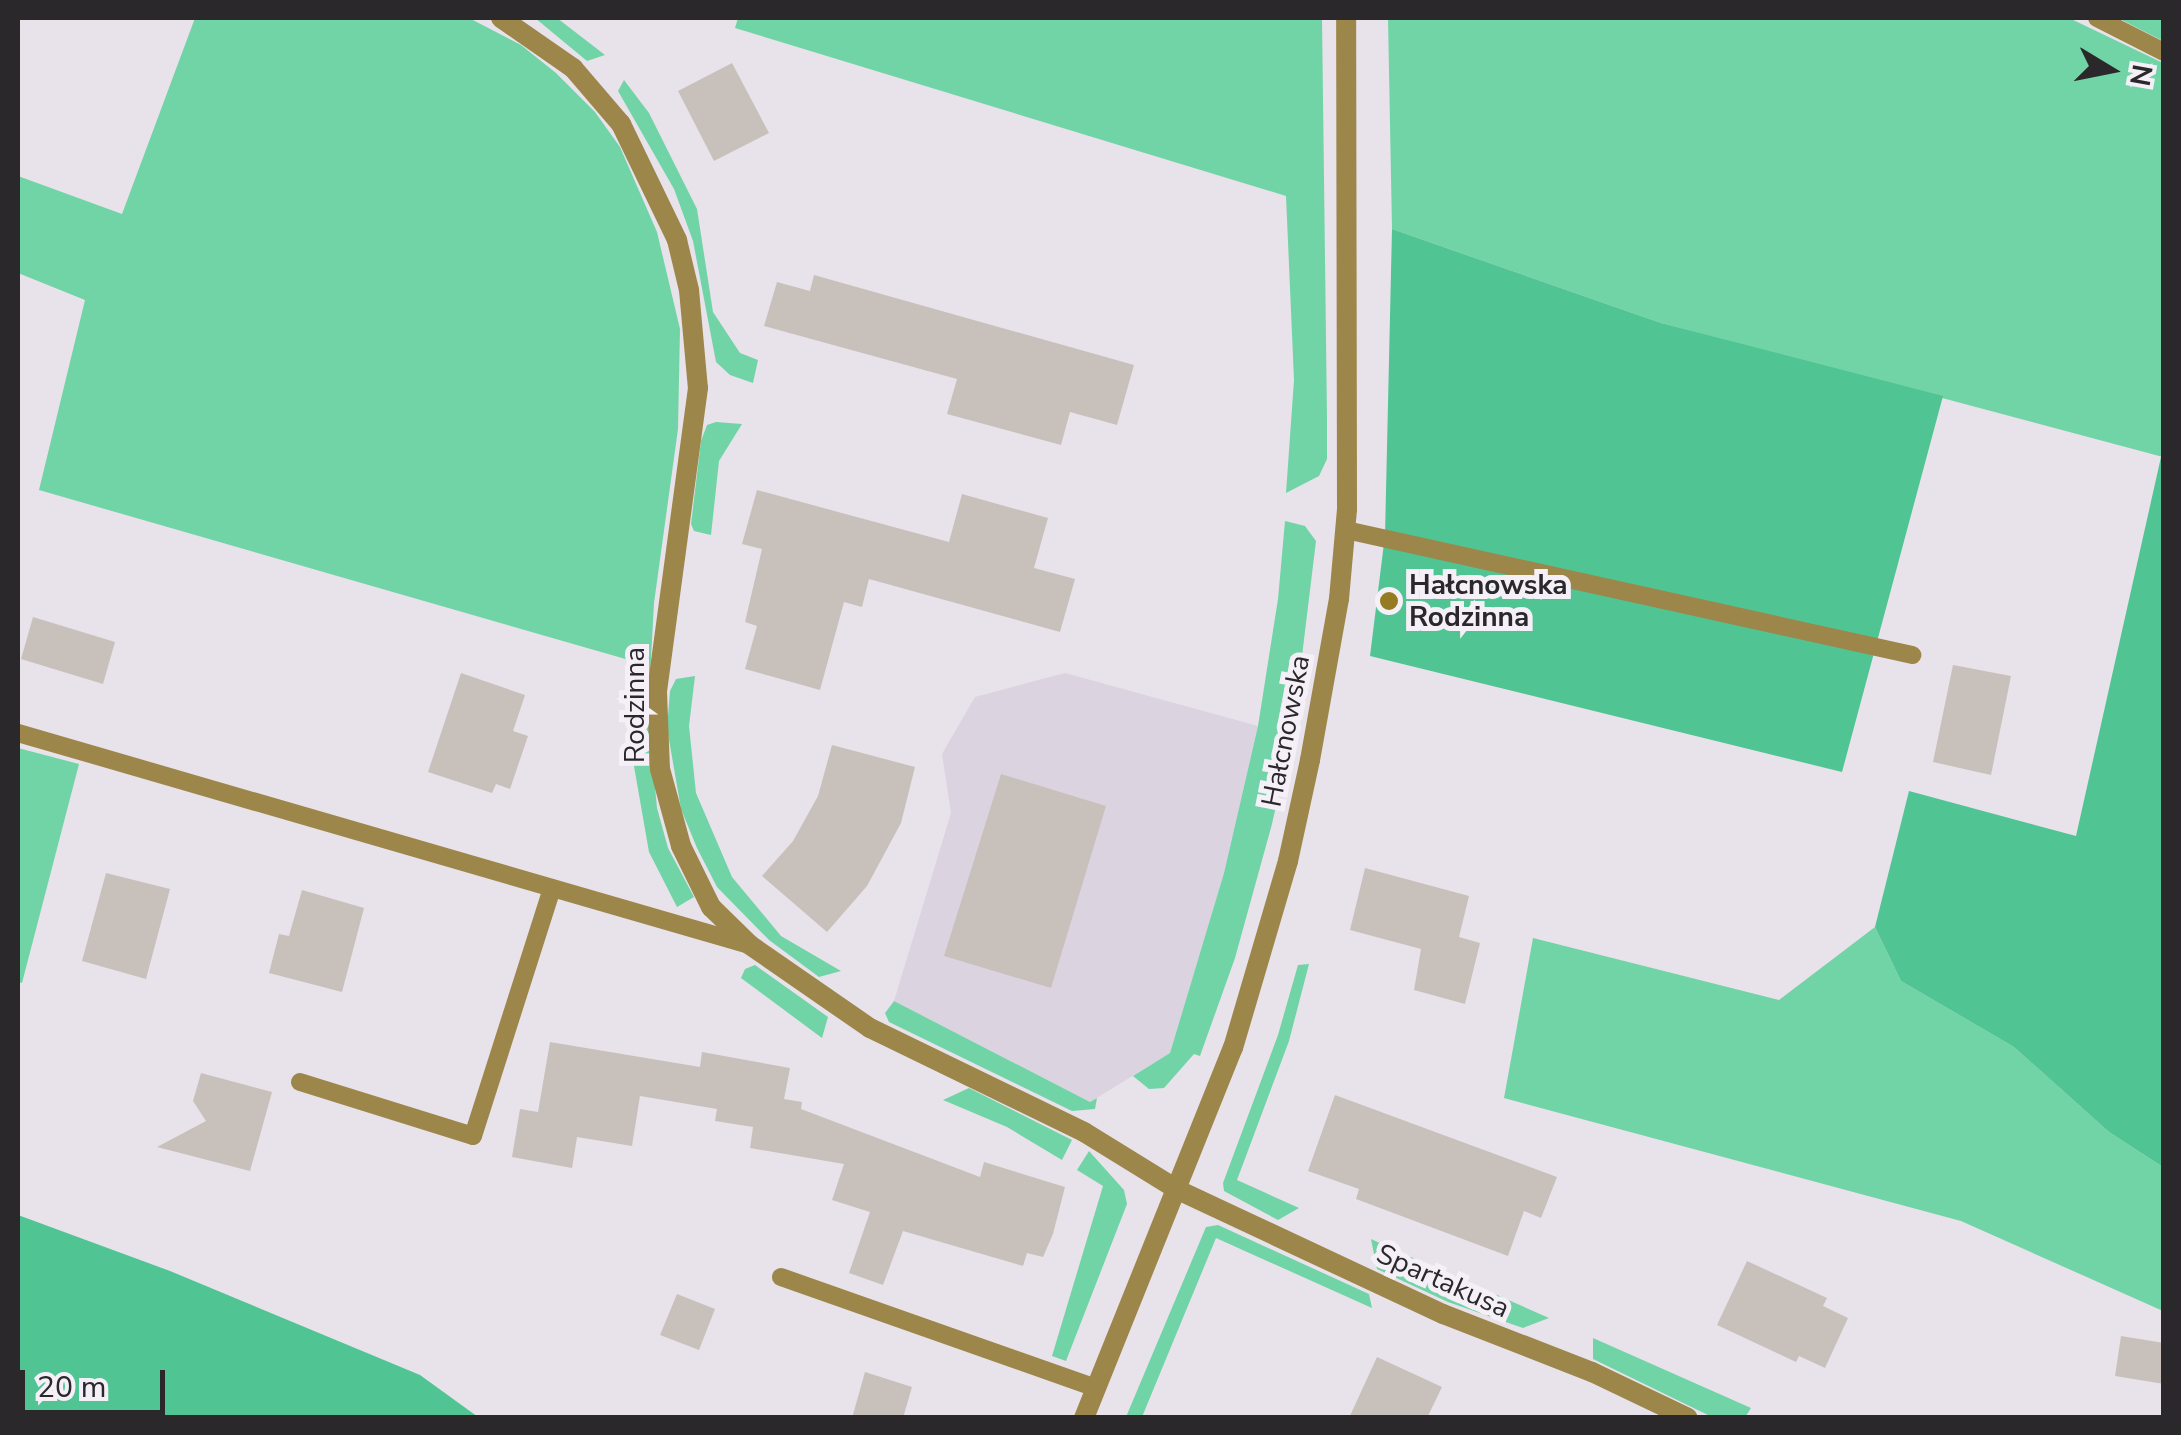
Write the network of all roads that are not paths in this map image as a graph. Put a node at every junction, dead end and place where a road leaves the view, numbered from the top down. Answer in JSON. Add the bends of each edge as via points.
{"nodes":[{"id":1,"x":502,"y":18,"type":"edge"},
{"id":2,"x":1346,"y":18,"type":"edge"},
{"id":3,"x":2096,"y":18,"type":"edge"},
{"id":4,"x":2164,"y":52,"type":"edge"},
{"id":5,"x":1346,"y":530,"type":"junction"},
{"id":6,"x":1912,"y":655,"type":"dead end"},
{"id":7,"x":18,"y":733,"type":"edge"},
{"id":8,"x":552,"y":888,"type":"junction"},
{"id":9,"x":750,"y":945,"type":"junction"},
{"id":10,"x":300,"y":1082,"type":"dead end"},
{"id":11,"x":1178,"y":1190,"type":"junction"},
{"id":12,"x":781,"y":1277,"type":"dead end"},
{"id":13,"x":1096,"y":1388,"type":"junction"},
{"id":14,"x":1084,"y":1418,"type":"edge"},
{"id":15,"x":1688,"y":1418,"type":"edge"}],
"edges":[{"from":1,"to":9,"type":"street","name":"Rodzinna","via":[[544,43],[598,92],[636,151],[677,240],[698,388],[657,692],[660,769],[681,846],[711,907]]},
{"from":2,"to":5,"type":"street","name":"Hałcnowska"},
{"from":3,"to":4,"type":"lane"},
{"from":5,"to":6,"type":"lane"},
{"from":5,"to":11,"type":"street","name":"Hałcnowska","via":[[1325,681],[1288,861],[1233,1048]]},
{"from":7,"to":8,"type":"lane"},
{"from":8,"to":9,"type":"lane"},
{"from":8,"to":10,"type":"lane","via":[[473,1136]]},
{"from":9,"to":11,"type":"street","name":"Rodzinna","via":[[870,1028],[1084,1132]]},
{"from":11,"to":13,"type":"street","name":"Hałcnowska"},
{"from":11,"to":15,"type":"street","name":"Spartakusa","via":[[1442,1314]]},
{"from":12,"to":13,"type":"lane"},
{"from":13,"to":14,"type":"street","name":"Hałcnowska"}]}
